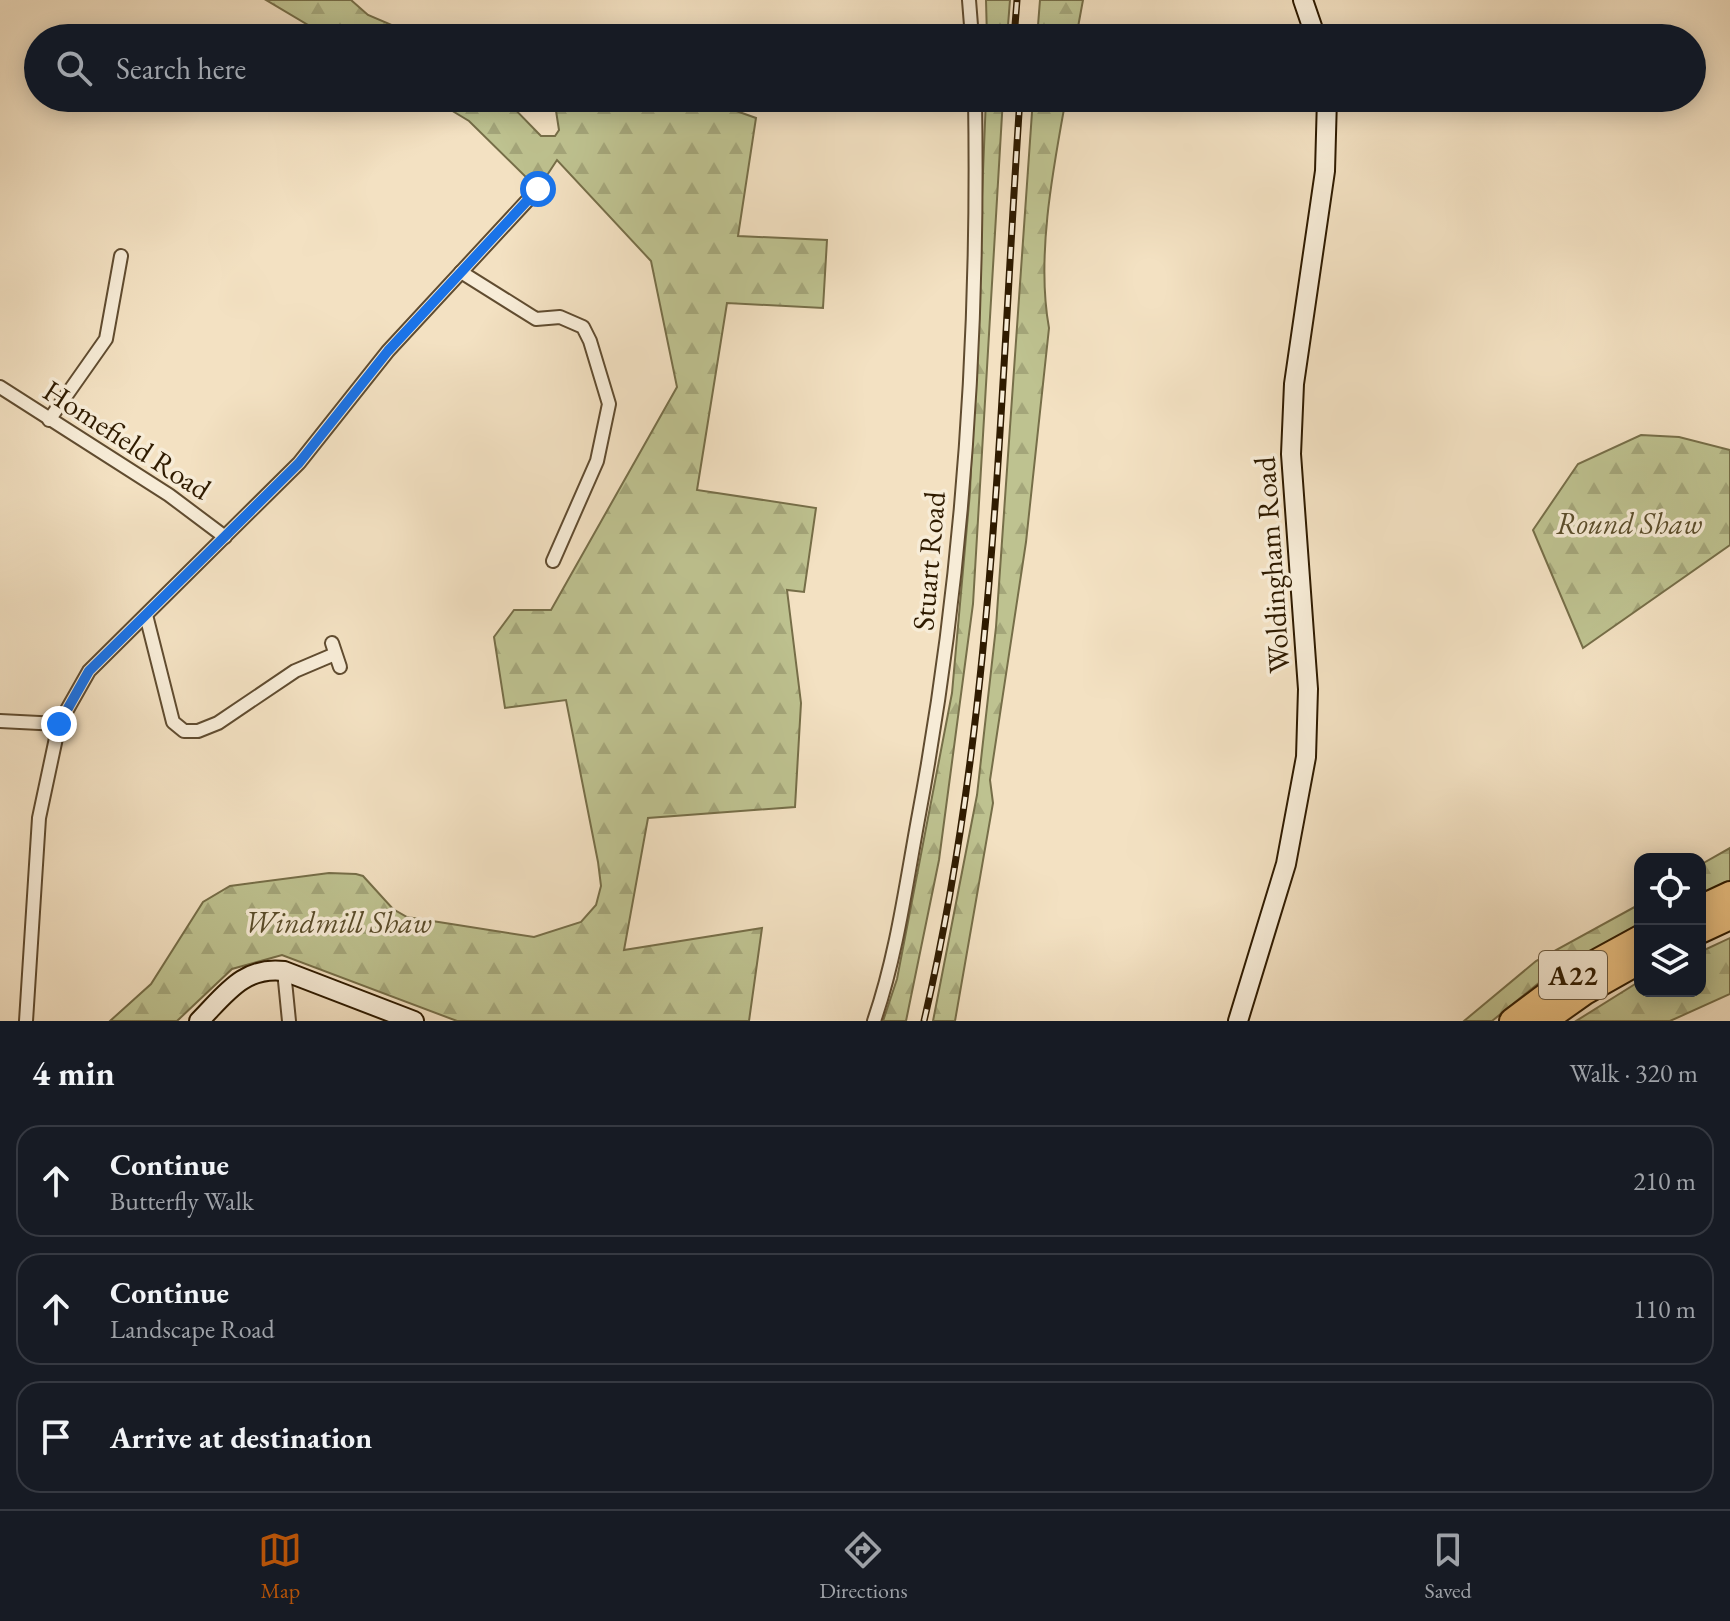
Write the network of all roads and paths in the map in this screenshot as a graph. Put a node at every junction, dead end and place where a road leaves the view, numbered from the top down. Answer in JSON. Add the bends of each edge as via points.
{"nodes":[{"id":1,"x":969,"y":0,"type":"edge"},
{"id":2,"x":1303,"y":0,"type":"edge"},
{"id":3,"x":971,"y":24,"type":"edge"},
{"id":4,"x":1311,"y":24,"type":"edge"},
{"id":5,"x":975,"y":112,"type":"edge"},
{"id":6,"x":1327,"y":112,"type":"edge"},
{"id":7,"x":538,"y":189,"type":"dead end"},
{"id":8,"x":121,"y":256,"type":"dead end"},
{"id":9,"x":461,"y":272,"type":"junction"},
{"id":10,"x":1,"y":389,"type":"edge"},
{"id":11,"x":49,"y":420,"type":"junction"},
{"id":12,"x":225,"y":537,"type":"junction"},
{"id":13,"x":553,"y":561,"type":"dead end"},
{"id":14,"x":146,"y":615,"type":"junction"},
{"id":15,"x":340,"y":667,"type":"dead end"},
{"id":16,"x":0,"y":721,"type":"edge"},
{"id":17,"x":59,"y":724,"type":"junction"},
{"id":18,"x":1730,"y":894,"type":"edge"},
{"id":19,"x":1706,"y":905,"type":"edge"},
{"id":20,"x":1730,"y":917,"type":"edge"},
{"id":21,"x":1706,"y":928,"type":"edge"},
{"id":22,"x":1634,"y":941,"type":"edge"},
{"id":23,"x":1634,"y":964,"type":"edge"},
{"id":24,"x":284,"y":971,"type":"junction"},
{"id":25,"x":26,"y":1021,"type":"edge"},
{"id":26,"x":199,"y":1021,"type":"edge"},
{"id":27,"x":289,"y":1021,"type":"edge"},
{"id":28,"x":414,"y":1021,"type":"edge"},
{"id":29,"x":874,"y":1021,"type":"edge"},
{"id":30,"x":1238,"y":1021,"type":"edge"},
{"id":31,"x":1512,"y":1021,"type":"edge"},
{"id":32,"x":1544,"y":1021,"type":"edge"}],
"edges":[{"from":1,"to":3,"type":"street"},
{"from":2,"to":4,"type":"street"},
{"from":5,"to":29,"type":"street","name":"Stuart Road","via":[[972,310],[956,580],[917,826],[888,981]]},
{"from":6,"to":30,"type":"street","name":"Woldingham Road","via":[[1325,171],[1294,384],[1291,454],[1308,689],[1306,757],[1286,864]]},
{"from":7,"to":9,"type":"street"},
{"from":8,"to":11,"type":"street","via":[[106,339]]},
{"from":9,"to":12,"type":"street","via":[[388,351],[299,463]]},
{"from":9,"to":13,"type":"street","via":[[536,319],[560,317],[583,327],[590,341],[609,404],[597,461]]},
{"from":10,"to":11,"type":"street","name":"Homefield Road"},
{"from":11,"to":12,"type":"street","name":"Homefield Road"},
{"from":12,"to":14,"type":"street"},
{"from":14,"to":15,"type":"street","via":[[173,722],[184,731],[218,723],[334,648]]},
{"from":14,"to":17,"type":"street","via":[[89,671]]},
{"from":16,"to":17,"type":"street"},
{"from":17,"to":25,"type":"street","via":[[39,818]]},
{"from":18,"to":19,"type":"highway"},
{"from":20,"to":21,"type":"highway"},
{"from":22,"to":31,"type":"highway","number":"A22","via":[[1576,973]]},
{"from":23,"to":32,"type":"highway","number":"A22"},
{"from":24,"to":26,"type":"street","via":[[268,969],[241,978]]},
{"from":24,"to":27,"type":"street"},
{"from":24,"to":28,"type":"street"}]}
